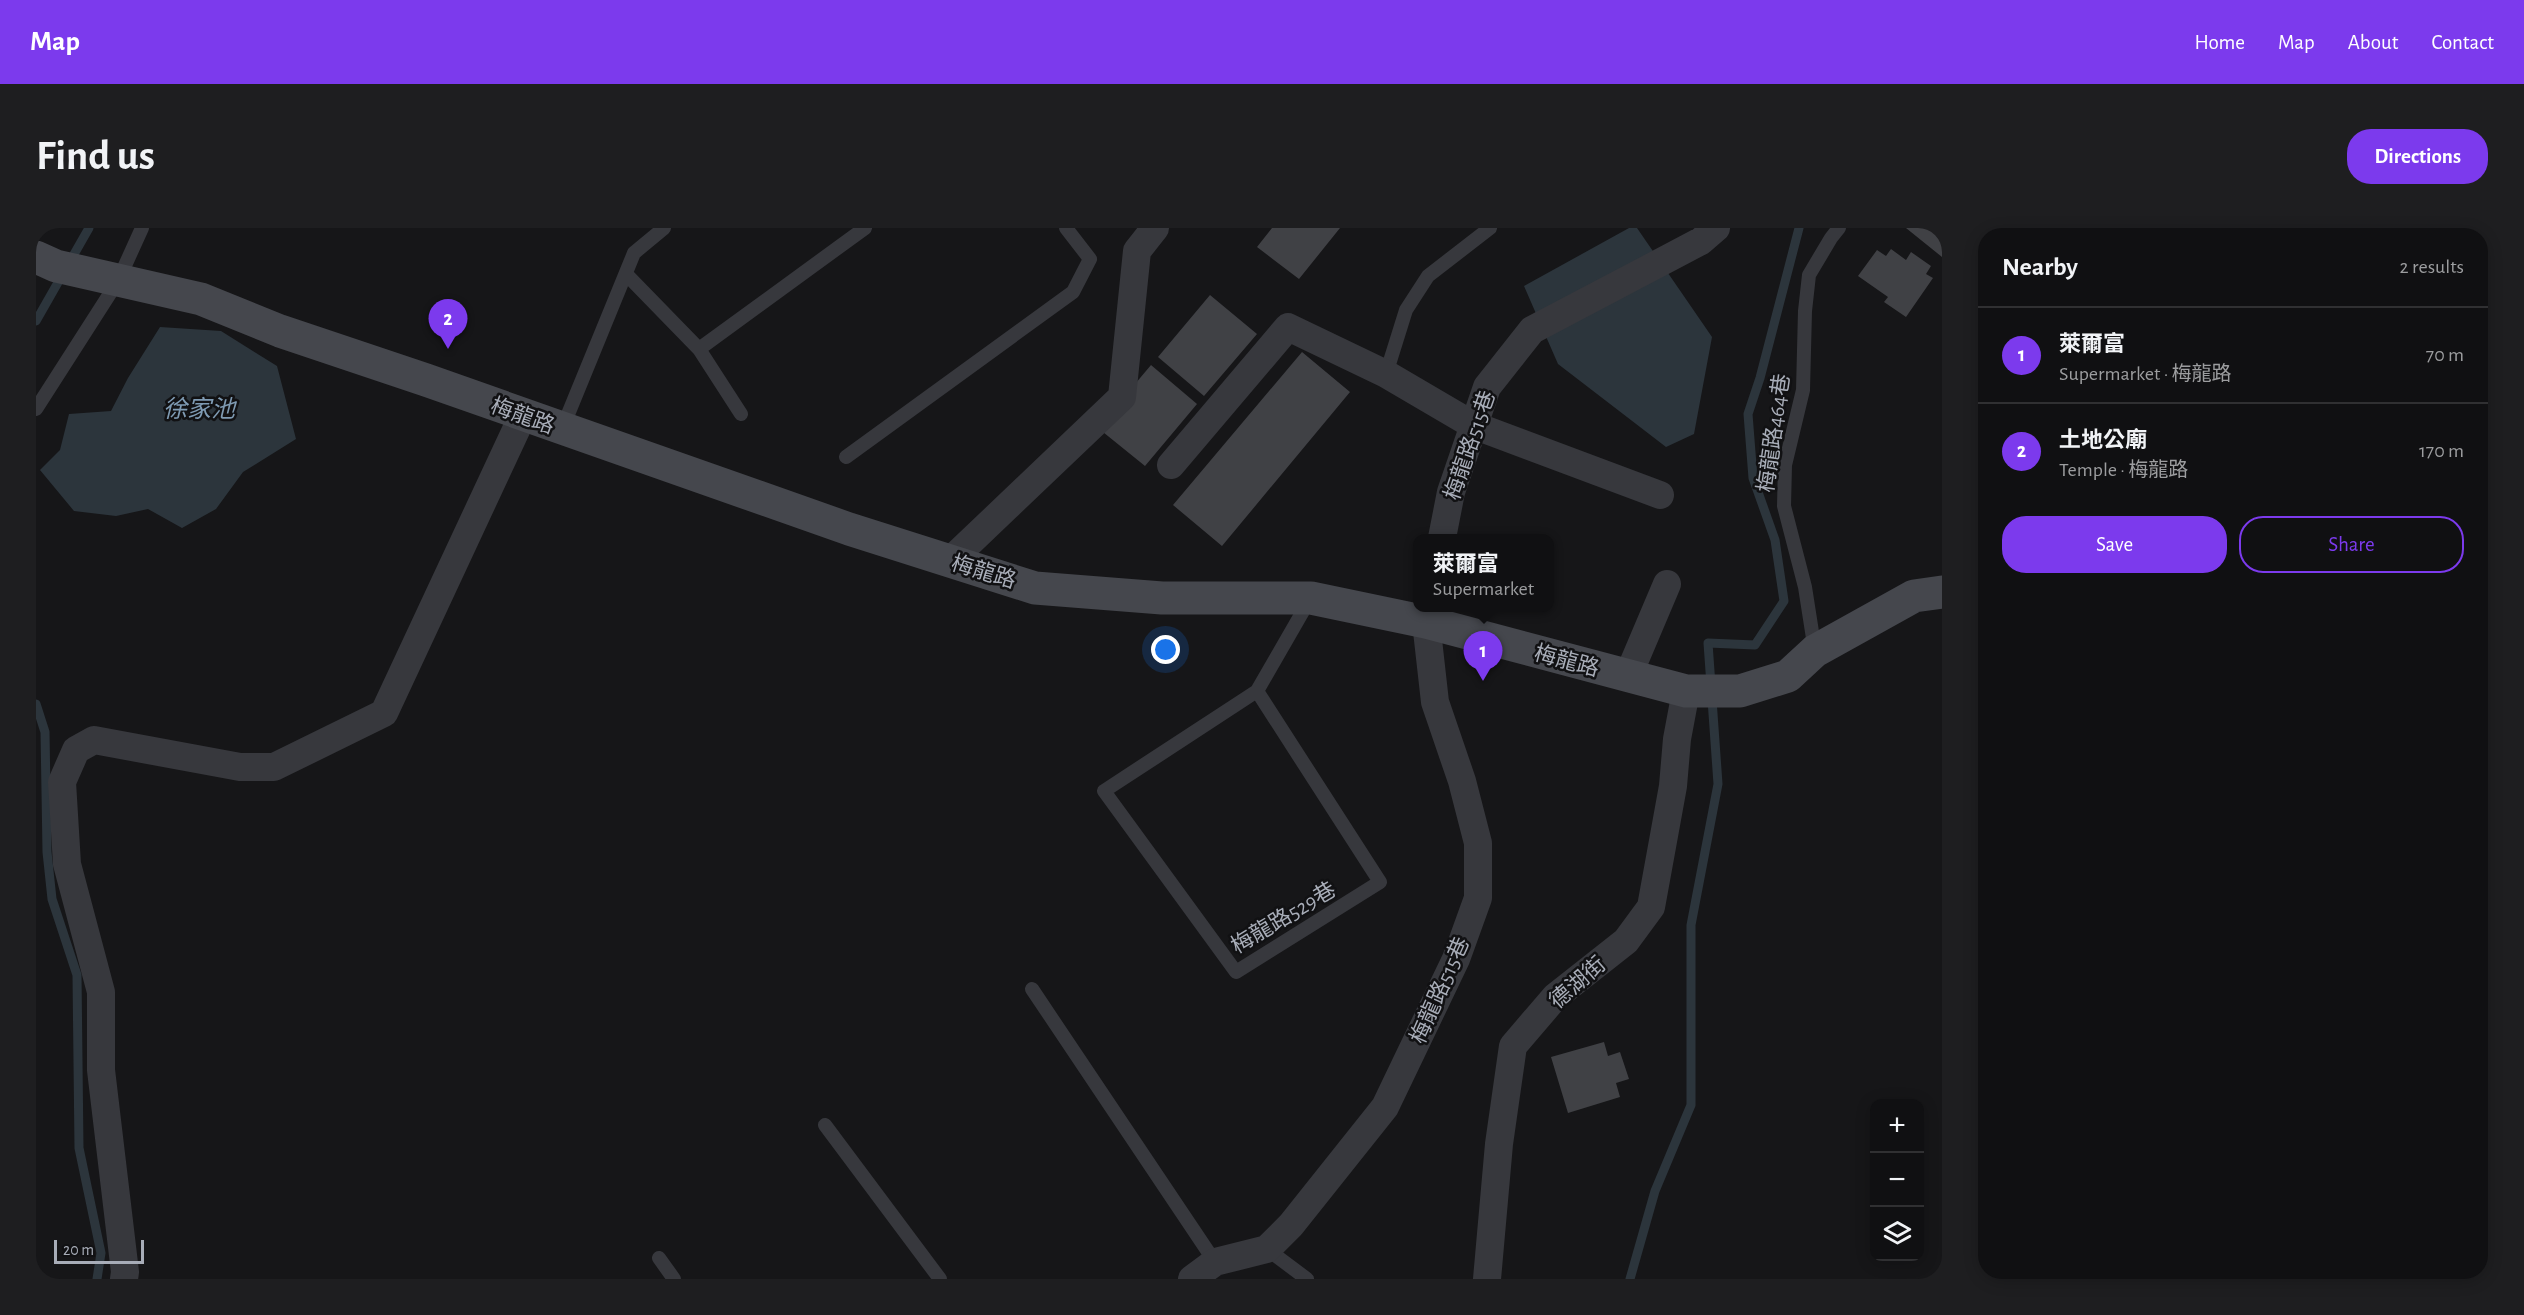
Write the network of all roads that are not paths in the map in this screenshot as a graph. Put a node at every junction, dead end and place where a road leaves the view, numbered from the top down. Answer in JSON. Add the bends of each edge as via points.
{"nodes":[{"id":1,"x":142,"y":228,"type":"edge"},
{"id":2,"x":664,"y":228,"type":"edge"},
{"id":3,"x":865,"y":228,"type":"edge"},
{"id":4,"x":1066,"y":228,"type":"edge"},
{"id":5,"x":1155,"y":228,"type":"edge"},
{"id":6,"x":1490,"y":228,"type":"edge"},
{"id":7,"x":1839,"y":228,"type":"edge"},
{"id":8,"x":1708,"y":235,"type":"edge"},
{"id":9,"x":59,"y":265,"type":"edge"},
{"id":10,"x":626,"y":274,"type":"junction"},
{"id":11,"x":118,"y":281,"type":"junction"},
{"id":12,"x":699,"y":349,"type":"junction"},
{"id":13,"x":1386,"y":374,"type":"junction"},
{"id":14,"x":36,"y":409,"type":"edge"},
{"id":15,"x":741,"y":414,"type":"dead end"},
{"id":16,"x":523,"y":415,"type":"junction"},
{"id":17,"x":1473,"y":425,"type":"junction"},
{"id":18,"x":562,"y":429,"type":"junction"},
{"id":19,"x":846,"y":458,"type":"dead end"},
{"id":20,"x":1172,"y":465,"type":"dead end"},
{"id":21,"x":1659,"y":495,"type":"dead end"},
{"id":22,"x":1443,"y":534,"type":"edge"},
{"id":23,"x":950,"y":561,"type":"junction"},
{"id":24,"x":1667,"y":584,"type":"dead end"},
{"id":25,"x":1942,"y":592,"type":"edge"},
{"id":26,"x":1311,"y":598,"type":"junction"},
{"id":27,"x":1413,"y":612,"type":"edge"},
{"id":28,"x":1428,"y":614,"type":"edge"},
{"id":29,"x":1815,"y":651,"type":"junction"},
{"id":30,"x":1628,"y":676,"type":"junction"},
{"id":31,"x":1257,"y":691,"type":"junction"},
{"id":32,"x":1689,"y":691,"type":"junction"},
{"id":33,"x":1032,"y":989,"type":"dead end"},
{"id":34,"x":825,"y":1125,"type":"dead end"},
{"id":35,"x":1267,"y":1249,"type":"junction"},
{"id":36,"x":659,"y":1258,"type":"dead end"},
{"id":37,"x":1215,"y":1262,"type":"junction"},
{"id":38,"x":124,"y":1279,"type":"edge"},
{"id":39,"x":674,"y":1279,"type":"edge"},
{"id":40,"x":940,"y":1279,"type":"edge"},
{"id":41,"x":1192,"y":1279,"type":"edge"},
{"id":42,"x":1307,"y":1279,"type":"edge"},
{"id":43,"x":1487,"y":1279,"type":"edge"}],
"edges":[{"from":1,"to":11,"type":"lane"},
{"from":2,"to":10,"type":"lane","via":[[634,253]]},
{"from":3,"to":12,"type":"lane"},
{"from":4,"to":19,"type":"lane","via":[[1090,259],[1073,292]]},
{"from":5,"to":23,"type":"street","via":[[1137,251],[1122,397]]},
{"from":6,"to":13,"type":"lane","via":[[1428,276],[1406,310]]},
{"from":7,"to":29,"type":"lane","name":"梅龍路464巷","via":[[1809,275],[1803,390],[1785,465],[1784,506],[1805,587]]},
{"from":8,"to":17,"type":"street","name":"梅龍路515巷","via":[[1532,330],[1487,387]]},
{"from":9,"to":11,"type":"street","name":"梅龍路"},
{"from":10,"to":12,"type":"lane"},
{"from":10,"to":18,"type":"lane"},
{"from":11,"to":14,"type":"lane"},
{"from":11,"to":16,"type":"street","name":"梅龍路","via":[[201,299],[280,331]]},
{"from":12,"to":15,"type":"lane"},
{"from":13,"to":17,"type":"street"},
{"from":13,"to":20,"type":"street","via":[[1288,327]]},
{"from":16,"to":18,"type":"street","name":"梅龍路"},
{"from":16,"to":38,"type":"street","via":[[384,713],[274,767],[240,767],[94,740],[76,750],[62,782],[67,864],[101,992],[101,1070]]},
{"from":17,"to":21,"type":"street"},
{"from":17,"to":22,"type":"street","name":"梅龍路515巷","via":[[1451,492]]},
{"from":18,"to":23,"type":"street","name":"梅龍路"},
{"from":23,"to":26,"type":"street","name":"梅龍路","via":[[1035,588],[1162,598]]},
{"from":24,"to":30,"type":"street"},
{"from":25,"to":29,"type":"street","name":"梅龍路","via":[[1914,596]]},
{"from":26,"to":27,"type":"street","name":"梅龍路"},
{"from":26,"to":31,"type":"lane","name":"梅龍路529巷"},
{"from":28,"to":30,"type":"street","name":"梅龍路"},
{"from":28,"to":35,"type":"street","name":"梅龍路515巷","via":[[1435,702],[1478,843],[1478,898],[1456,958],[1385,1107],[1291,1225]]},
{"from":29,"to":32,"type":"street","name":"梅龍路","via":[[1788,676],[1740,691]]},
{"from":30,"to":32,"type":"street","name":"梅龍路"},
{"from":31,"to":31,"type":"lane","name":"梅龍路529巷","via":[[1104,791],[1236,972],[1380,882]]},
{"from":32,"to":43,"type":"street","name":"德湖街","via":[[1677,739],[1673,786],[1651,907],[1626,941],[1555,997],[1513,1046],[1499,1143]]},
{"from":33,"to":37,"type":"lane"},
{"from":34,"to":40,"type":"lane"},
{"from":35,"to":37,"type":"street"},
{"from":35,"to":42,"type":"lane"},
{"from":36,"to":39,"type":"lane"},
{"from":37,"to":41,"type":"street"}]}
